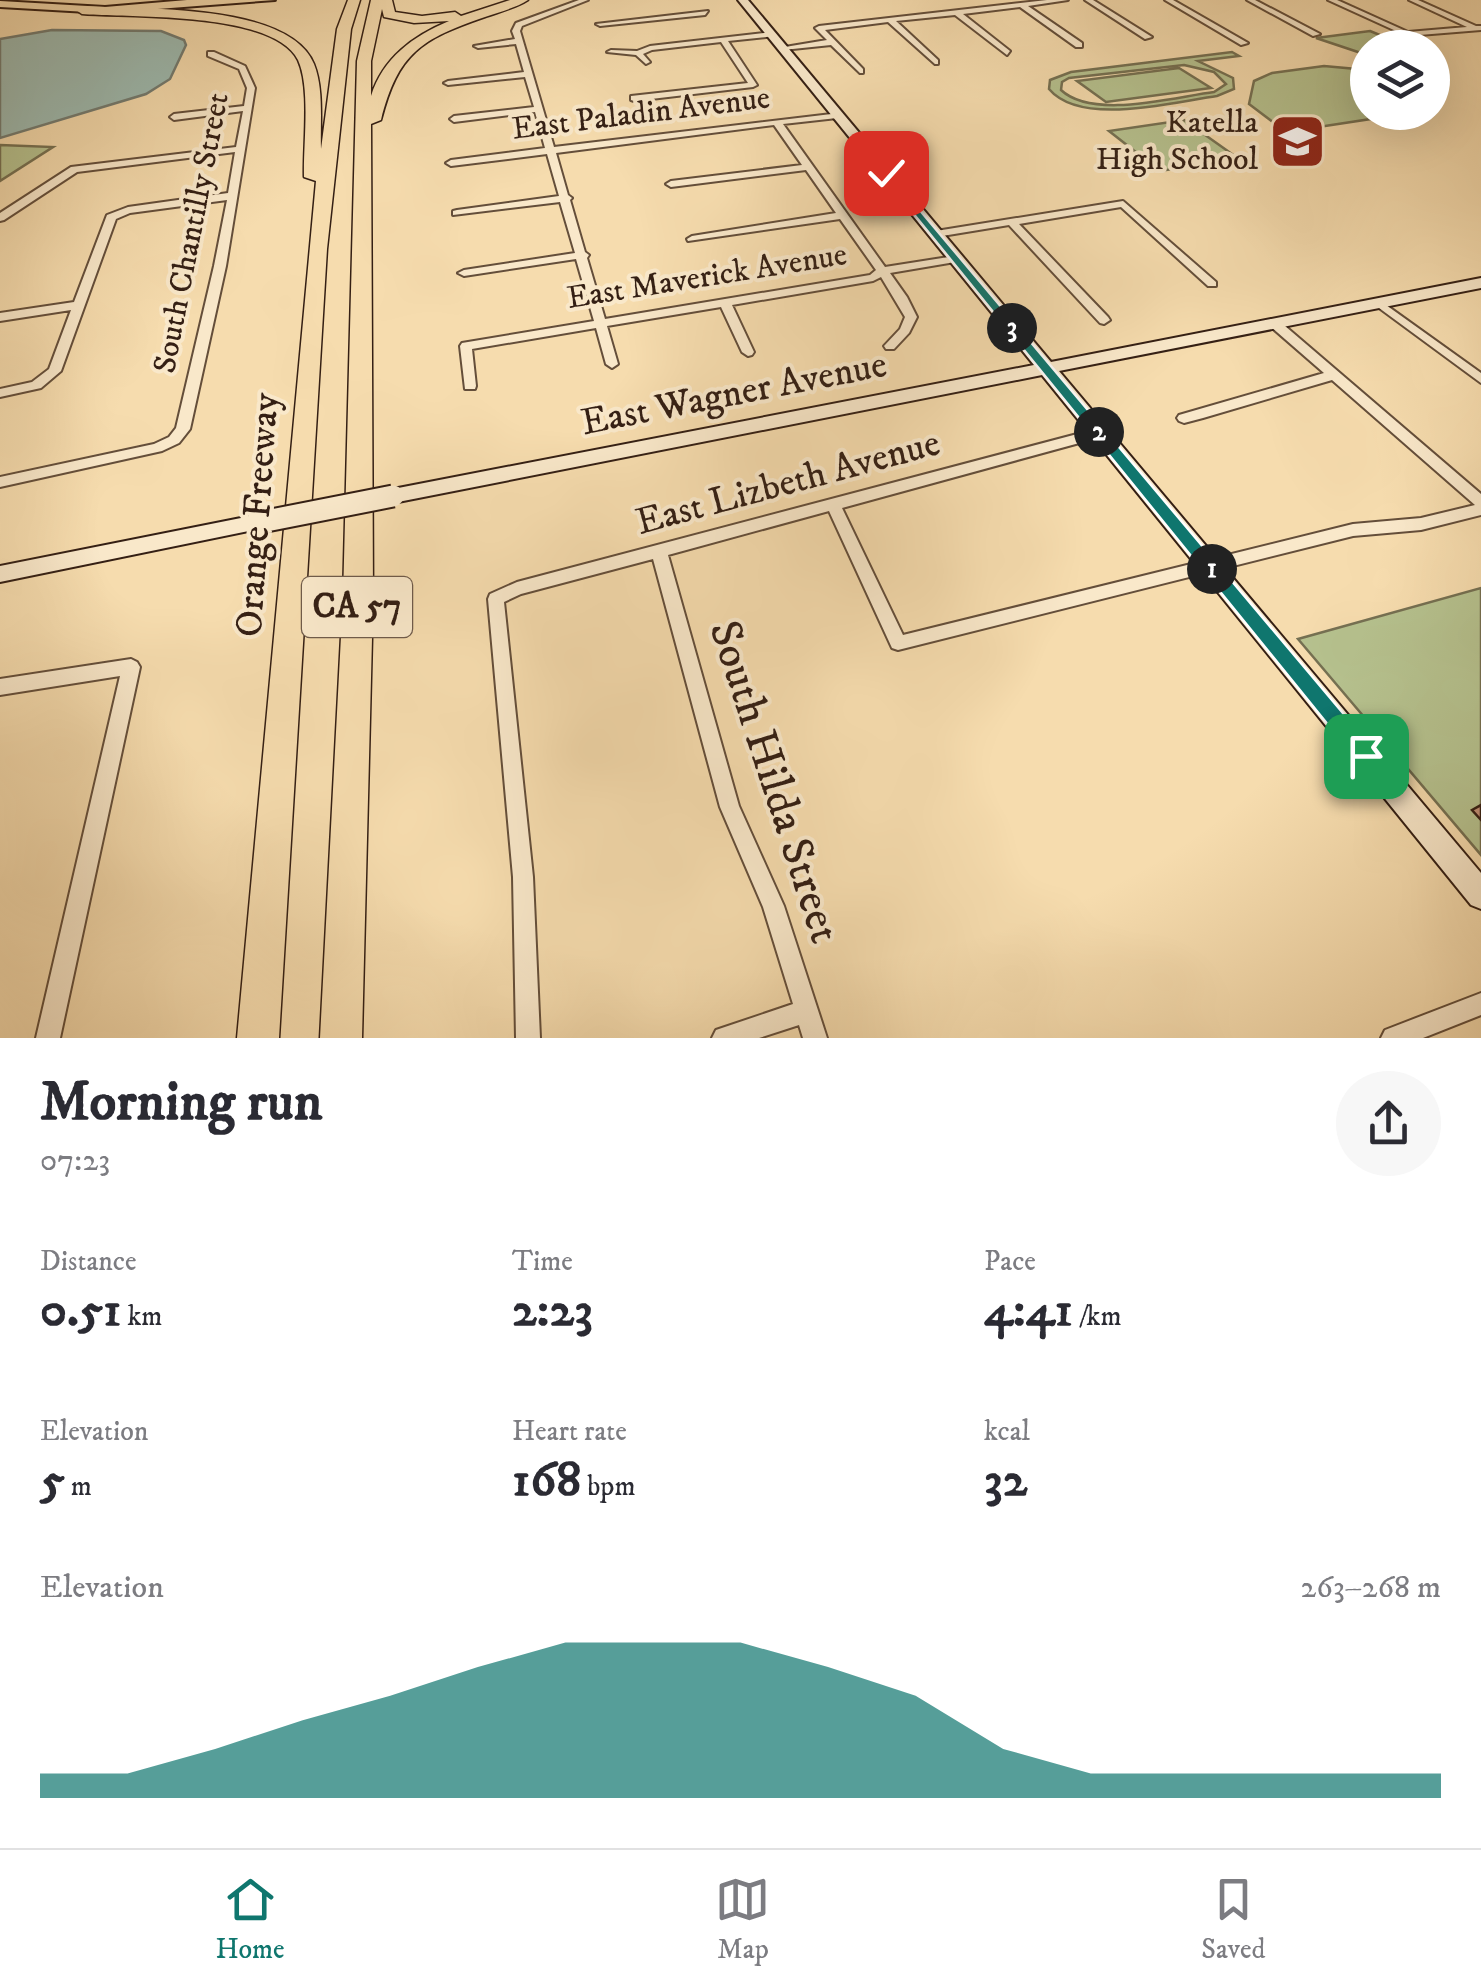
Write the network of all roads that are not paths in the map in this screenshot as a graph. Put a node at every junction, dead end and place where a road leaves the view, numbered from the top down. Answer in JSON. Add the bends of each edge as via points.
{"nodes":[{"id":1,"x":10,"y":0,"type":"edge"},
{"id":2,"x":224,"y":0,"type":"edge"},
{"id":3,"x":270,"y":0,"type":"edge"},
{"id":4,"x":351,"y":0,"type":"edge"},
{"id":5,"x":377,"y":0,"type":"edge"},
{"id":6,"x":386,"y":0,"type":"edge"},
{"id":7,"x":480,"y":0,"type":"edge"},
{"id":8,"x":522,"y":0,"type":"edge"},
{"id":9,"x":585,"y":0,"type":"edge"},
{"id":10,"x":695,"y":0,"type":"edge"},
{"id":11,"x":744,"y":0,"type":"edge"},
{"id":12,"x":1065,"y":0,"type":"edge"},
{"id":13,"x":1088,"y":0,"type":"edge"},
{"id":14,"x":1168,"y":0,"type":"edge"},
{"id":15,"x":1250,"y":0,"type":"edge"},
{"id":16,"x":1331,"y":0,"type":"edge"},
{"id":17,"x":1412,"y":0,"type":"edge"},
{"id":18,"x":204,"y":2,"type":"edge"},
{"id":19,"x":0,"y":4,"type":"edge"},
{"id":20,"x":1021,"y":5,"type":"junction"},
{"id":21,"x":82,"y":10,"type":"junction"},
{"id":22,"x":956,"y":12,"type":"junction"},
{"id":23,"x":889,"y":19,"type":"junction"},
{"id":24,"x":600,"y":24,"type":"dead end"},
{"id":25,"x":1479,"y":28,"type":"edge"},
{"id":26,"x":772,"y":34,"type":"junction"},
{"id":27,"x":1316,"y":34,"type":"dead end"},
{"id":28,"x":1148,"y":37,"type":"dead end"},
{"id":29,"x":723,"y":40,"type":"junction"},
{"id":30,"x":519,"y":42,"type":"junction"},
{"id":31,"x":833,"y":42,"type":"junction"},
{"id":32,"x":1244,"y":43,"type":"dead end"},
{"id":33,"x":1079,"y":45,"type":"dead end"},
{"id":34,"x":478,"y":46,"type":"dead end"},
{"id":35,"x":783,"y":48,"type":"junction"},
{"id":36,"x":612,"y":52,"type":"dead end"},
{"id":37,"x":638,"y":53,"type":"junction"},
{"id":38,"x":1007,"y":53,"type":"dead end"},
{"id":39,"x":211,"y":54,"type":"dead end"},
{"id":40,"x":646,"y":62,"type":"dead end"},
{"id":41,"x":936,"y":62,"type":"dead end"},
{"id":42,"x":860,"y":71,"type":"dead end"},
{"id":43,"x":529,"y":74,"type":"junction"},
{"id":44,"x":448,"y":83,"type":"dead end"},
{"id":45,"x":634,"y":98,"type":"dead end"},
{"id":46,"x":249,"y":108,"type":"junction"},
{"id":47,"x":540,"y":109,"type":"junction"},
{"id":48,"x":838,"y":115,"type":"junction"},
{"id":49,"x":174,"y":117,"type":"dead end"},
{"id":50,"x":454,"y":119,"type":"dead end"},
{"id":51,"x":777,"y":122,"type":"junction"},
{"id":52,"x":241,"y":149,"type":"junction"},
{"id":53,"x":552,"y":151,"type":"junction"},
{"id":54,"x":364,"y":156,"type":"junction"},
{"id":55,"x":451,"y":163,"type":"dead end"},
{"id":56,"x":808,"y":166,"type":"junction"},
{"id":57,"x":671,"y":184,"type":"dead end"},
{"id":58,"x":231,"y":196,"type":"junction"},
{"id":59,"x":567,"y":198,"type":"junction"},
{"id":60,"x":457,"y":213,"type":"dead end"},
{"id":61,"x":843,"y":215,"type":"junction"},
{"id":62,"x":0,"y":218,"type":"edge"},
{"id":63,"x":1012,"y":222,"type":"junction"},
{"id":64,"x":936,"y":234,"type":"junction"},
{"id":65,"x":692,"y":239,"type":"dead end"},
{"id":66,"x":317,"y":249,"type":"junction"},
{"id":67,"x":584,"y":255,"type":"junction"},
{"id":68,"x":956,"y":258,"type":"junction"},
{"id":69,"x":883,"y":272,"type":"junction"},
{"id":70,"x":464,"y":274,"type":"dead end"},
{"id":71,"x":1480,"y":283,"type":"edge"},
{"id":72,"x":1212,"y":284,"type":"dead end"},
{"id":73,"x":725,"y":302,"type":"junction"},
{"id":74,"x":1379,"y":303,"type":"junction"},
{"id":75,"x":80,"y":305,"type":"junction"},
{"id":76,"x":0,"y":317,"type":"edge"},
{"id":77,"x":1104,"y":320,"type":"dead end"},
{"id":78,"x":603,"y":321,"type":"junction"},
{"id":79,"x":1274,"y":324,"type":"junction"},
{"id":80,"x":890,"y":346,"type":"dead end"},
{"id":81,"x":748,"y":352,"type":"dead end"},
{"id":82,"x":612,"y":364,"type":"dead end"},
{"id":83,"x":1046,"y":369,"type":"junction"},
{"id":84,"x":1334,"y":376,"type":"junction"},
{"id":85,"x":1481,"y":379,"type":"edge"},
{"id":86,"x":470,"y":386,"type":"dead end"},
{"id":87,"x":0,"y":393,"type":"edge"},
{"id":88,"x":1184,"y":418,"type":"dead end"},
{"id":89,"x":1100,"y":433,"type":"junction"},
{"id":90,"x":0,"y":482,"type":"edge"},
{"id":91,"x":833,"y":504,"type":"junction"},
{"id":92,"x":1481,"y":506,"type":"edge"},
{"id":93,"x":659,"y":551,"type":"junction"},
{"id":94,"x":1209,"y":565,"type":"junction"},
{"id":95,"x":0,"y":574,"type":"edge"},
{"id":96,"x":0,"y":687,"type":"edge"},
{"id":97,"x":1481,"y":895,"type":"edge"},
{"id":98,"x":1481,"y":1004,"type":"edge"},
{"id":99,"x":807,"y":1011,"type":"junction"},
{"id":100,"x":48,"y":1038,"type":"edge"},
{"id":101,"x":258,"y":1038,"type":"edge"},
{"id":102,"x":341,"y":1038,"type":"edge"},
{"id":103,"x":528,"y":1038,"type":"edge"},
{"id":104,"x":724,"y":1038,"type":"edge"},
{"id":105,"x":815,"y":1038,"type":"edge"},
{"id":106,"x":1393,"y":1038,"type":"edge"}],
"edges":[{"from":1,"to":19,"type":"street"},
{"from":2,"to":18,"type":"main road"},
{"from":3,"to":18,"type":"main road"},
{"from":4,"to":66,"type":"highway","name":"Orange Freeway","number":"CA 57"},
{"from":5,"to":54,"type":"highway","number":"CA 57","via":[[364,61]]},
{"from":6,"to":7,"type":"highway","via":[[389,14],[424,20],[470,11]]},
{"from":8,"to":54,"type":"highway","via":[[441,30],[399,60],[384,80]]},
{"from":9,"to":30,"type":"street","via":[[519,25]]},
{"from":10,"to":24,"type":"street","via":[[705,13]]},
{"from":11,"to":26,"type":"street"},
{"from":12,"to":20,"type":"street"},
{"from":13,"to":28,"type":"street"},
{"from":14,"to":32,"type":"street"},
{"from":15,"to":27,"type":"street"},
{"from":16,"to":25,"type":"street","via":[[1407,34]]},
{"from":17,"to":25,"type":"street"},
{"from":18,"to":21,"type":"main road"},
{"from":19,"to":21,"type":"main road"},
{"from":20,"to":22,"type":"street"},
{"from":20,"to":33,"type":"street"},
{"from":21,"to":66,"type":"highway","via":[[225,21],[293,43],[306,61]]},
{"from":22,"to":23,"type":"street"},
{"from":22,"to":38,"type":"street"},
{"from":23,"to":31,"type":"street","via":[[819,28]]},
{"from":23,"to":41,"type":"street"},
{"from":26,"to":29,"type":"street"},
{"from":26,"to":35,"type":"street"},
{"from":29,"to":37,"type":"street"},
{"from":29,"to":45,"type":"street","via":[[752,85]]},
{"from":30,"to":34,"type":"street"},
{"from":30,"to":43,"type":"street"},
{"from":31,"to":35,"type":"street"},
{"from":31,"to":42,"type":"street"},
{"from":35,"to":48,"type":"street"},
{"from":36,"to":37,"type":"street"},
{"from":37,"to":40,"type":"street"},
{"from":39,"to":46,"type":"street","name":"South Chantilly Street","via":[[248,76]]},
{"from":43,"to":44,"type":"street"},
{"from":43,"to":47,"type":"street"},
{"from":46,"to":49,"type":"street"},
{"from":46,"to":52,"type":"street","name":"South Chantilly Street"},
{"from":47,"to":50,"type":"street"},
{"from":47,"to":53,"type":"street"},
{"from":48,"to":51,"type":"street","name":"East Paladin Avenue"},
{"from":48,"to":64,"type":"street"},
{"from":51,"to":53,"type":"street","name":"East Paladin Avenue"},
{"from":51,"to":56,"type":"street"},
{"from":52,"to":58,"type":"street","name":"South Chantilly Street"},
{"from":52,"to":62,"type":"street","via":[[66,173]]},
{"from":53,"to":55,"type":"street","name":"East Paladin Avenue"},
{"from":53,"to":59,"type":"street"},
{"from":54,"to":102,"type":"highway","number":"CA 57","via":[[358,598]]},
{"from":56,"to":57,"type":"street"},
{"from":56,"to":61,"type":"street"},
{"from":58,"to":75,"type":"street","via":[[116,214]]},
{"from":58,"to":90,"type":"street","name":"South Chantilly Street","via":[[185,426],[174,440]]},
{"from":59,"to":60,"type":"street"},
{"from":59,"to":67,"type":"street"},
{"from":61,"to":65,"type":"street"},
{"from":61,"to":69,"type":"street"},
{"from":63,"to":64,"type":"street"},
{"from":63,"to":72,"type":"street","via":[[1123,204]]},
{"from":63,"to":77,"type":"street"},
{"from":64,"to":68,"type":"street"},
{"from":66,"to":101,"type":"highway","name":"Orange Freeway","number":"CA 57"},
{"from":67,"to":70,"type":"street"},
{"from":67,"to":78,"type":"street"},
{"from":68,"to":69,"type":"street","name":"East Maverick Avenue"},
{"from":68,"to":83,"type":"street"},
{"from":69,"to":73,"type":"street","name":"East Maverick Avenue"},
{"from":69,"to":80,"type":"street","via":[[910,317]]},
{"from":71,"to":74,"type":"street","name":"East Wagner Avenue"},
{"from":73,"to":78,"type":"street","name":"East Maverick Avenue"},
{"from":73,"to":81,"type":"street"},
{"from":74,"to":79,"type":"street","name":"East Wagner Avenue"},
{"from":74,"to":85,"type":"street"},
{"from":75,"to":76,"type":"street"},
{"from":75,"to":87,"type":"street","via":[[47,379]]},
{"from":78,"to":82,"type":"street"},
{"from":78,"to":86,"type":"street","name":"East Maverick Avenue","via":[[466,346]]},
{"from":79,"to":83,"type":"street","name":"East Wagner Avenue"},
{"from":79,"to":84,"type":"street"},
{"from":83,"to":89,"type":"street"},
{"from":83,"to":95,"type":"street","name":"East Wagner Avenue","bridge":true},
{"from":84,"to":88,"type":"street"},
{"from":84,"to":92,"type":"street"},
{"from":89,"to":91,"type":"street","name":"East Lizbeth Avenue"},
{"from":89,"to":94,"type":"street"},
{"from":91,"to":93,"type":"street","name":"East Lizbeth Avenue"},
{"from":91,"to":94,"type":"street","via":[[898,643]]},
{"from":92,"to":94,"type":"street","via":[[1422,524],[1353,530]]},
{"from":93,"to":99,"type":"street","name":"South Hilda Street","via":[[730,807],[773,906]]},
{"from":93,"to":103,"type":"street","name":"East Lizbeth Avenue","via":[[496,599],[523,877]]},
{"from":94,"to":97,"type":"street"},
{"from":96,"to":100,"type":"street","via":[[131,666]]},
{"from":98,"to":106,"type":"street"},
{"from":99,"to":104,"type":"street"},
{"from":99,"to":105,"type":"street","name":"South Hilda Street"}]}
